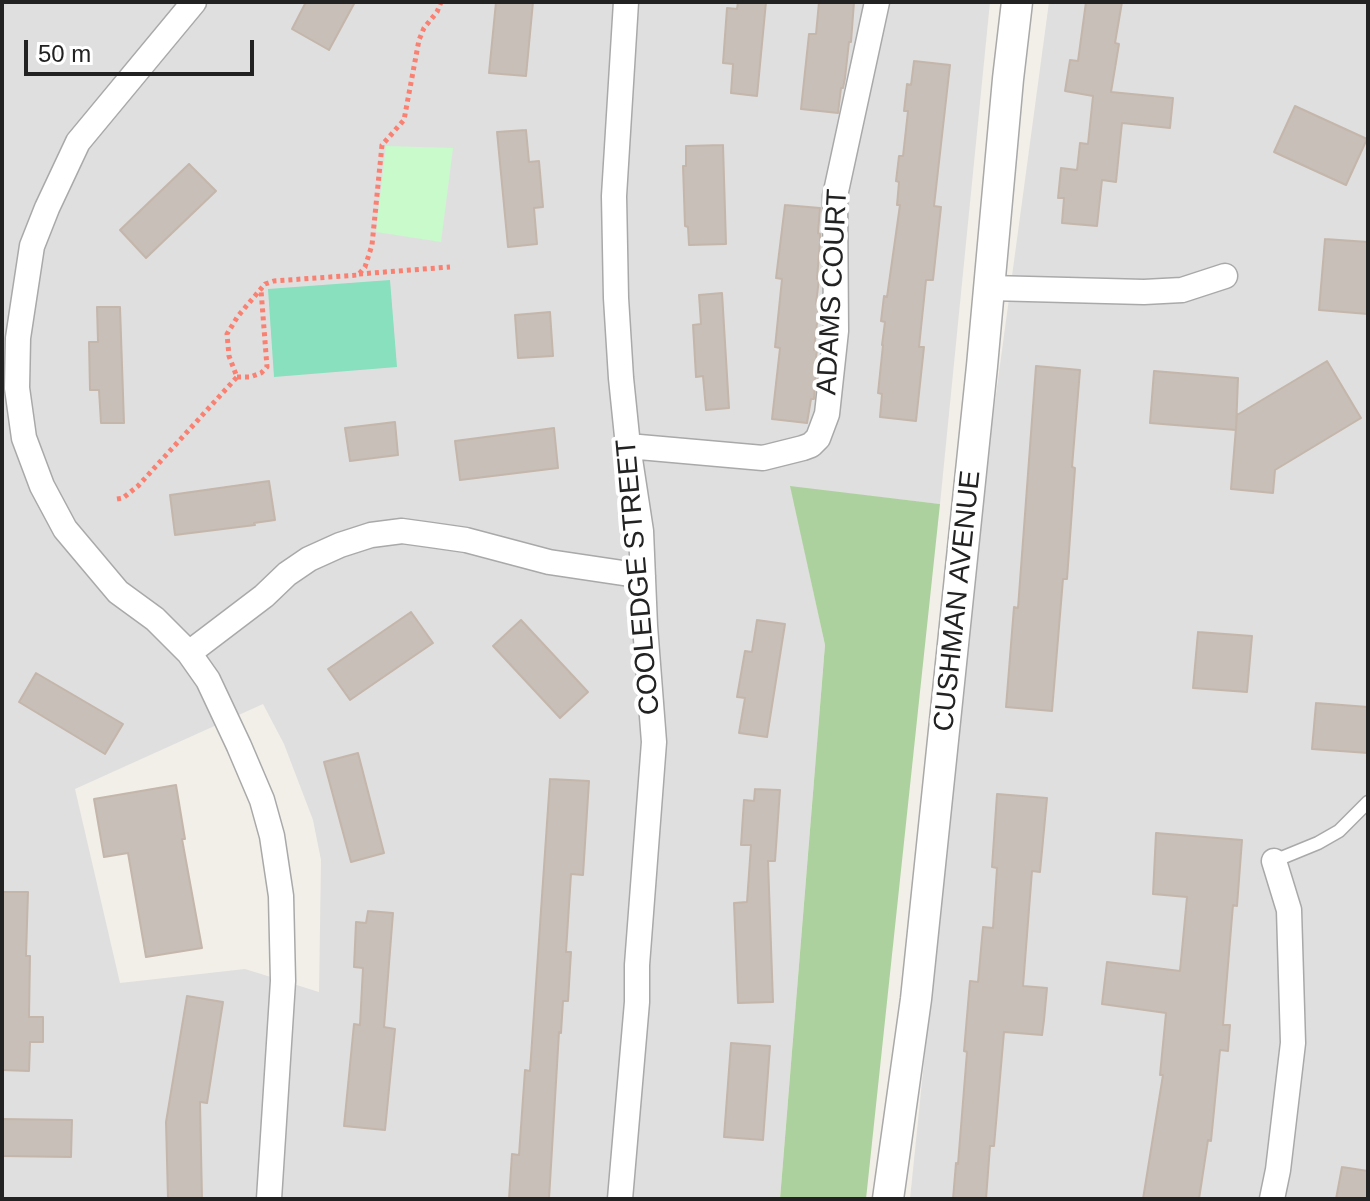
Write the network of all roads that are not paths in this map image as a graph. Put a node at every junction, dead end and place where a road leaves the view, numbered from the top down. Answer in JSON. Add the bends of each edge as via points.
{"nodes":[{"id":1,"x":194,"y":2,"type":"edge"},
{"id":2,"x":626,"y":2,"type":"edge"},
{"id":3,"x":877,"y":2,"type":"edge"},
{"id":4,"x":1017,"y":2,"type":"edge"},
{"id":5,"x":1225,"y":276,"type":"dead end"},
{"id":6,"x":990,"y":288,"type":"junction"},
{"id":7,"x":628,"y":446,"type":"junction"},
{"id":8,"x":643,"y":576,"type":"junction"},
{"id":9,"x":189,"y":653,"type":"junction"},
{"id":10,"x":1368,"y":802,"type":"edge"},
{"id":11,"x":1274,"y":861,"type":"joint"},
{"id":12,"x":269,"y":1199,"type":"edge"},
{"id":13,"x":620,"y":1199,"type":"edge"},
{"id":14,"x":888,"y":1199,"type":"edge"},
{"id":15,"x":1272,"y":1199,"type":"edge"}],
"edges":[{"from":1,"to":9,"type":"street","via":[[78,142],[47,208],[32,246],[24,292],[17,388],[24,438],[65,529],[118,592]]},
{"from":2,"to":7,"type":"street","name":"COOLEDGE STREET","via":[[614,196]]},
{"from":3,"to":7,"type":"street","name":"ADAMS COURT","via":[[835,196],[836,331],[827,414],[818,438],[803,448],[763,458]]},
{"from":4,"to":6,"type":"street","name":"CUSHMAN AVENUE"},
{"from":5,"to":6,"type":"street","via":[[1182,290],[1144,292]]},
{"from":6,"to":14,"type":"street","name":"CUSHMAN AVENUE","via":[[916,999]]},
{"from":7,"to":8,"type":"street","name":"COOLEDGE STREET"},
{"from":8,"to":9,"type":"street","via":[[549,562],[466,540],[402,531],[371,535],[309,559]]},
{"from":8,"to":13,"type":"street","name":"COOLEDGE STREET","via":[[654,742]]},
{"from":9,"to":12,"type":"street","via":[[208,680],[262,800],[281,896],[283,981]]},
{"from":10,"to":11,"type":"lane","via":[[1339,831]]},
{"from":11,"to":15,"type":"street","via":[[1289,910],[1293,1043]]}]}
